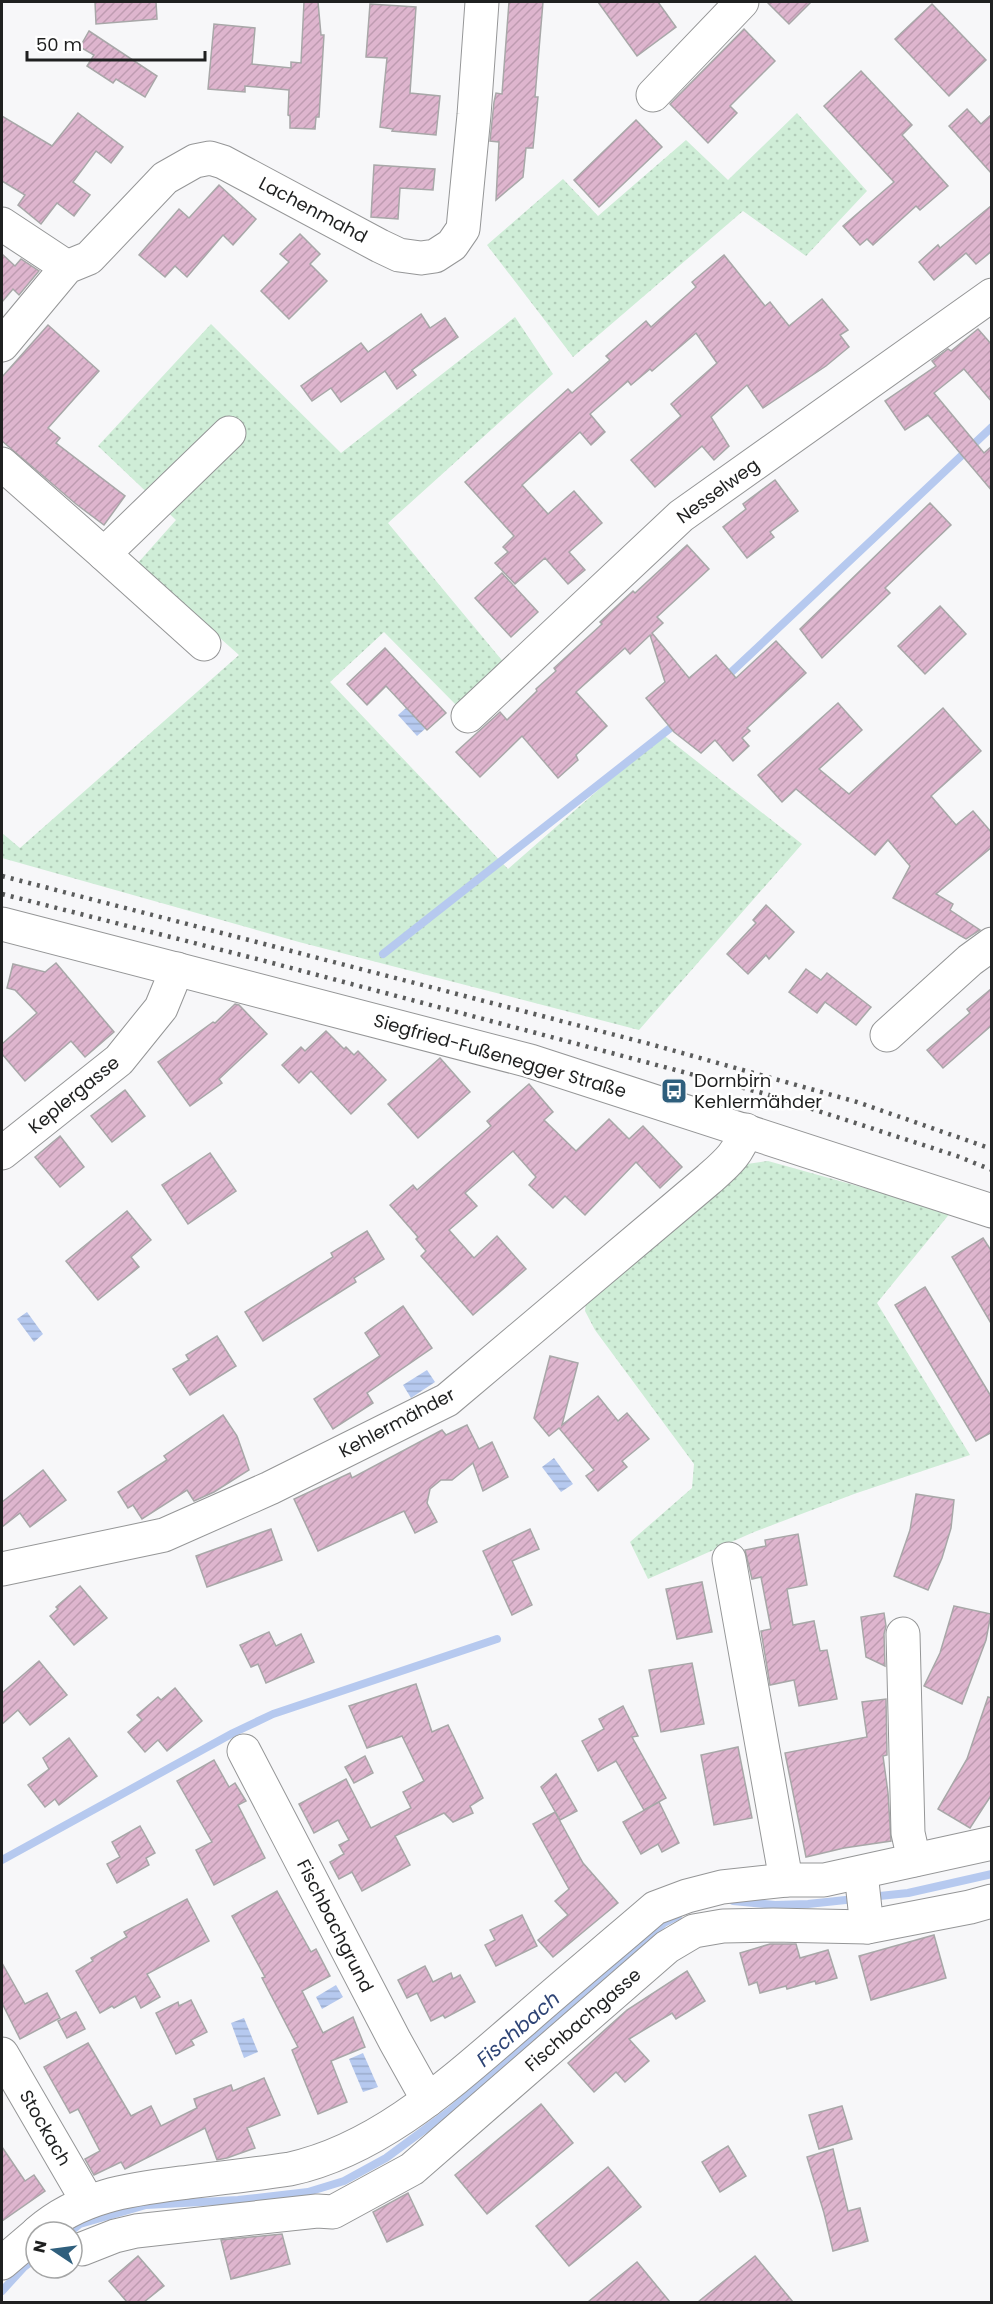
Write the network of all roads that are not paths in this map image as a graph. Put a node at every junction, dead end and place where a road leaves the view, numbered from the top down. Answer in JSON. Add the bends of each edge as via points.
{"nodes":[{"id":1,"x":482,"y":2,"type":"edge"},
{"id":2,"x":742,"y":2,"type":"edge"},
{"id":3,"x":653,"y":95,"type":"dead end"},
{"id":4,"x":2,"y":224,"type":"edge"},
{"id":5,"x":67,"y":267,"type":"junction"},
{"id":6,"x":992,"y":295,"type":"edge"},
{"id":7,"x":2,"y":345,"type":"edge"},
{"id":8,"x":229,"y":433,"type":"dead end"},
{"id":9,"x":2,"y":464,"type":"edge"},
{"id":10,"x":104,"y":554,"type":"junction"},
{"id":11,"x":204,"y":644,"type":"dead end"},
{"id":12,"x":468,"y":716,"type":"dead end"},
{"id":13,"x":2,"y":924,"type":"edge"},
{"id":14,"x":992,"y":945,"type":"edge"},
{"id":15,"x":177,"y":969,"type":"junction"},
{"id":16,"x":887,"y":1035,"type":"dead end"},
{"id":17,"x":746,"y":1130,"type":"junction"},
{"id":18,"x":2,"y":1154,"type":"edge"},
{"id":19,"x":992,"y":1211,"type":"edge"},
{"id":20,"x":729,"y":1559,"type":"dead end"},
{"id":21,"x":3,"y":1567,"type":"edge"},
{"id":22,"x":903,"y":1634,"type":"dead end"},
{"id":23,"x":244,"y":1751,"type":"dead end"},
{"id":24,"x":992,"y":1843,"type":"edge"},
{"id":25,"x":914,"y":1860,"type":"junction"},
{"id":26,"x":786,"y":1880,"type":"junction"},
{"id":27,"x":864,"y":1901,"type":"junction"},
{"id":28,"x":992,"y":1901,"type":"edge"},
{"id":29,"x":2,"y":2054,"type":"edge"},
{"id":30,"x":428,"y":2100,"type":"junction"},
{"id":31,"x":324,"y":2188,"type":"junction"},
{"id":32,"x":88,"y":2202,"type":"junction"},
{"id":33,"x":53,"y":2220,"type":"edge"},
{"id":34,"x":24,"y":2244,"type":"edge"},
{"id":35,"x":84,"y":2248,"type":"edge"},
{"id":36,"x":2,"y":2263,"type":"edge"}],
"edges":[{"from":1,"to":5,"type":"street","name":"Lachenmahd","via":[[463,230],[452,246],[435,256],[399,255],[210,158],[195,160],[165,178],[89,258]]},
{"from":2,"to":3,"type":"street"},
{"from":4,"to":5,"type":"street"},
{"from":5,"to":7,"type":"street","name":"Lachenmahd"},
{"from":6,"to":12,"type":"street","name":"Nesselweg","via":[[681,516]]},
{"from":8,"to":10,"type":"street"},
{"from":9,"to":10,"type":"street"},
{"from":10,"to":11,"type":"street"},
{"from":13,"to":15,"type":"street","name":"Siegfried-Fußenegger Straße"},
{"from":14,"to":16,"type":"street"},
{"from":15,"to":17,"type":"street","name":"Siegfried-Fußenegger Straße","via":[[530,1061]]},
{"from":15,"to":18,"type":"street","name":"Keplergasse","via":[[161,1008],[119,1060]]},
{"from":17,"to":19,"type":"street","name":"Siegfried-Fußenegger Straße"},
{"from":17,"to":21,"type":"street","name":"Kehlermähder","via":[[735,1156],[447,1400],[270,1488],[164,1535]]},
{"from":20,"to":26,"type":"street"},
{"from":22,"to":25,"type":"street","via":[[908,1833]]},
{"from":23,"to":30,"type":"street","name":"Fischbachgrund"},
{"from":24,"to":25,"type":"street","name":"Fischbachgasse"},
{"from":25,"to":27,"type":"street","name":"Fischbachgasse"},
{"from":26,"to":27,"type":"street","name":"Fischbachgasse","via":[[824,1881]]},
{"from":26,"to":30,"type":"street","name":"Fischbachgasse","via":[[722,1887],[655,1908]]},
{"from":27,"to":28,"type":"street","name":"Fischbachgasse","via":[[970,1907]]},
{"from":27,"to":31,"type":"street","name":"Fischbachgasse","via":[[773,1924],[694,1931],[667,1947],[412,2169]]},
{"from":29,"to":32,"type":"street","name":"Stockach"},
{"from":30,"to":31,"type":"street","name":"Fischbachgasse","via":[[377,2134]]},
{"from":31,"to":32,"type":"street","name":"Fischbachgasse","via":[[290,2169],[126,2190]]},
{"from":31,"to":35,"type":"street","name":"Fischbachgasse","via":[[317,2211],[136,2231]]},
{"from":32,"to":33,"type":"street","name":"Fischbachgasse"},
{"from":34,"to":36,"type":"street","name":"Fischbachgasse"}]}
